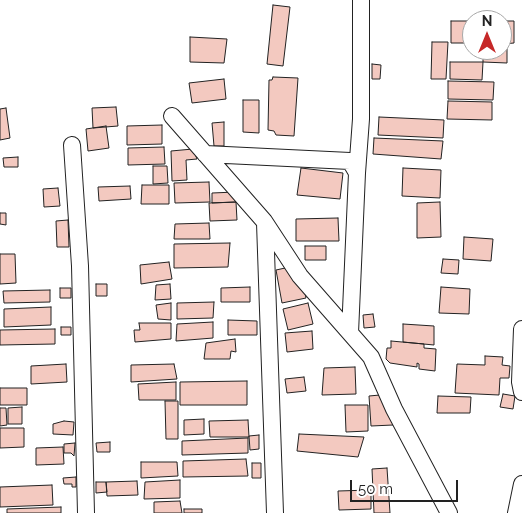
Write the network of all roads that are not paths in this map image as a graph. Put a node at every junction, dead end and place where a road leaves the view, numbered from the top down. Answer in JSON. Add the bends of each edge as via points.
{"nodes":[{"id":1,"x":360,"y":0,"type":"edge"},
{"id":2,"x":172,"y":116,"type":"dead end"},
{"id":3,"x":72,"y":145,"type":"dead end"},
{"id":4,"x":205,"y":154,"type":"junction"},
{"id":5,"x":357,"y":173,"type":"junction"},
{"id":6,"x":264,"y":221,"type":"junction"},
{"id":7,"x":522,"y":329,"type":"edge"},
{"id":8,"x":350,"y":333,"type":"junction"},
{"id":9,"x":522,"y":392,"type":"edge"},
{"id":10,"x":522,"y":484,"type":"edge"},
{"id":11,"x":86,"y":513,"type":"edge"},
{"id":12,"x":275,"y":513,"type":"edge"},
{"id":13,"x":449,"y":513,"type":"edge"},
{"id":14,"x":516,"y":513,"type":"edge"}],
"edges":[{"from":1,"to":5,"type":"street","via":[[361,119]]},
{"from":2,"to":4,"type":"street"},
{"from":3,"to":11,"type":"street","via":[[80,266]]},
{"from":4,"to":5,"type":"street","via":[[350,161]]},
{"from":4,"to":6,"type":"street"},
{"from":5,"to":8,"type":"street"},
{"from":6,"to":8,"type":"street","via":[[300,276]]},
{"from":6,"to":12,"type":"street"},
{"from":7,"to":9,"type":"street"},
{"from":8,"to":13,"type":"street","via":[[371,357],[394,409]]},
{"from":10,"to":14,"type":"street"}]}
